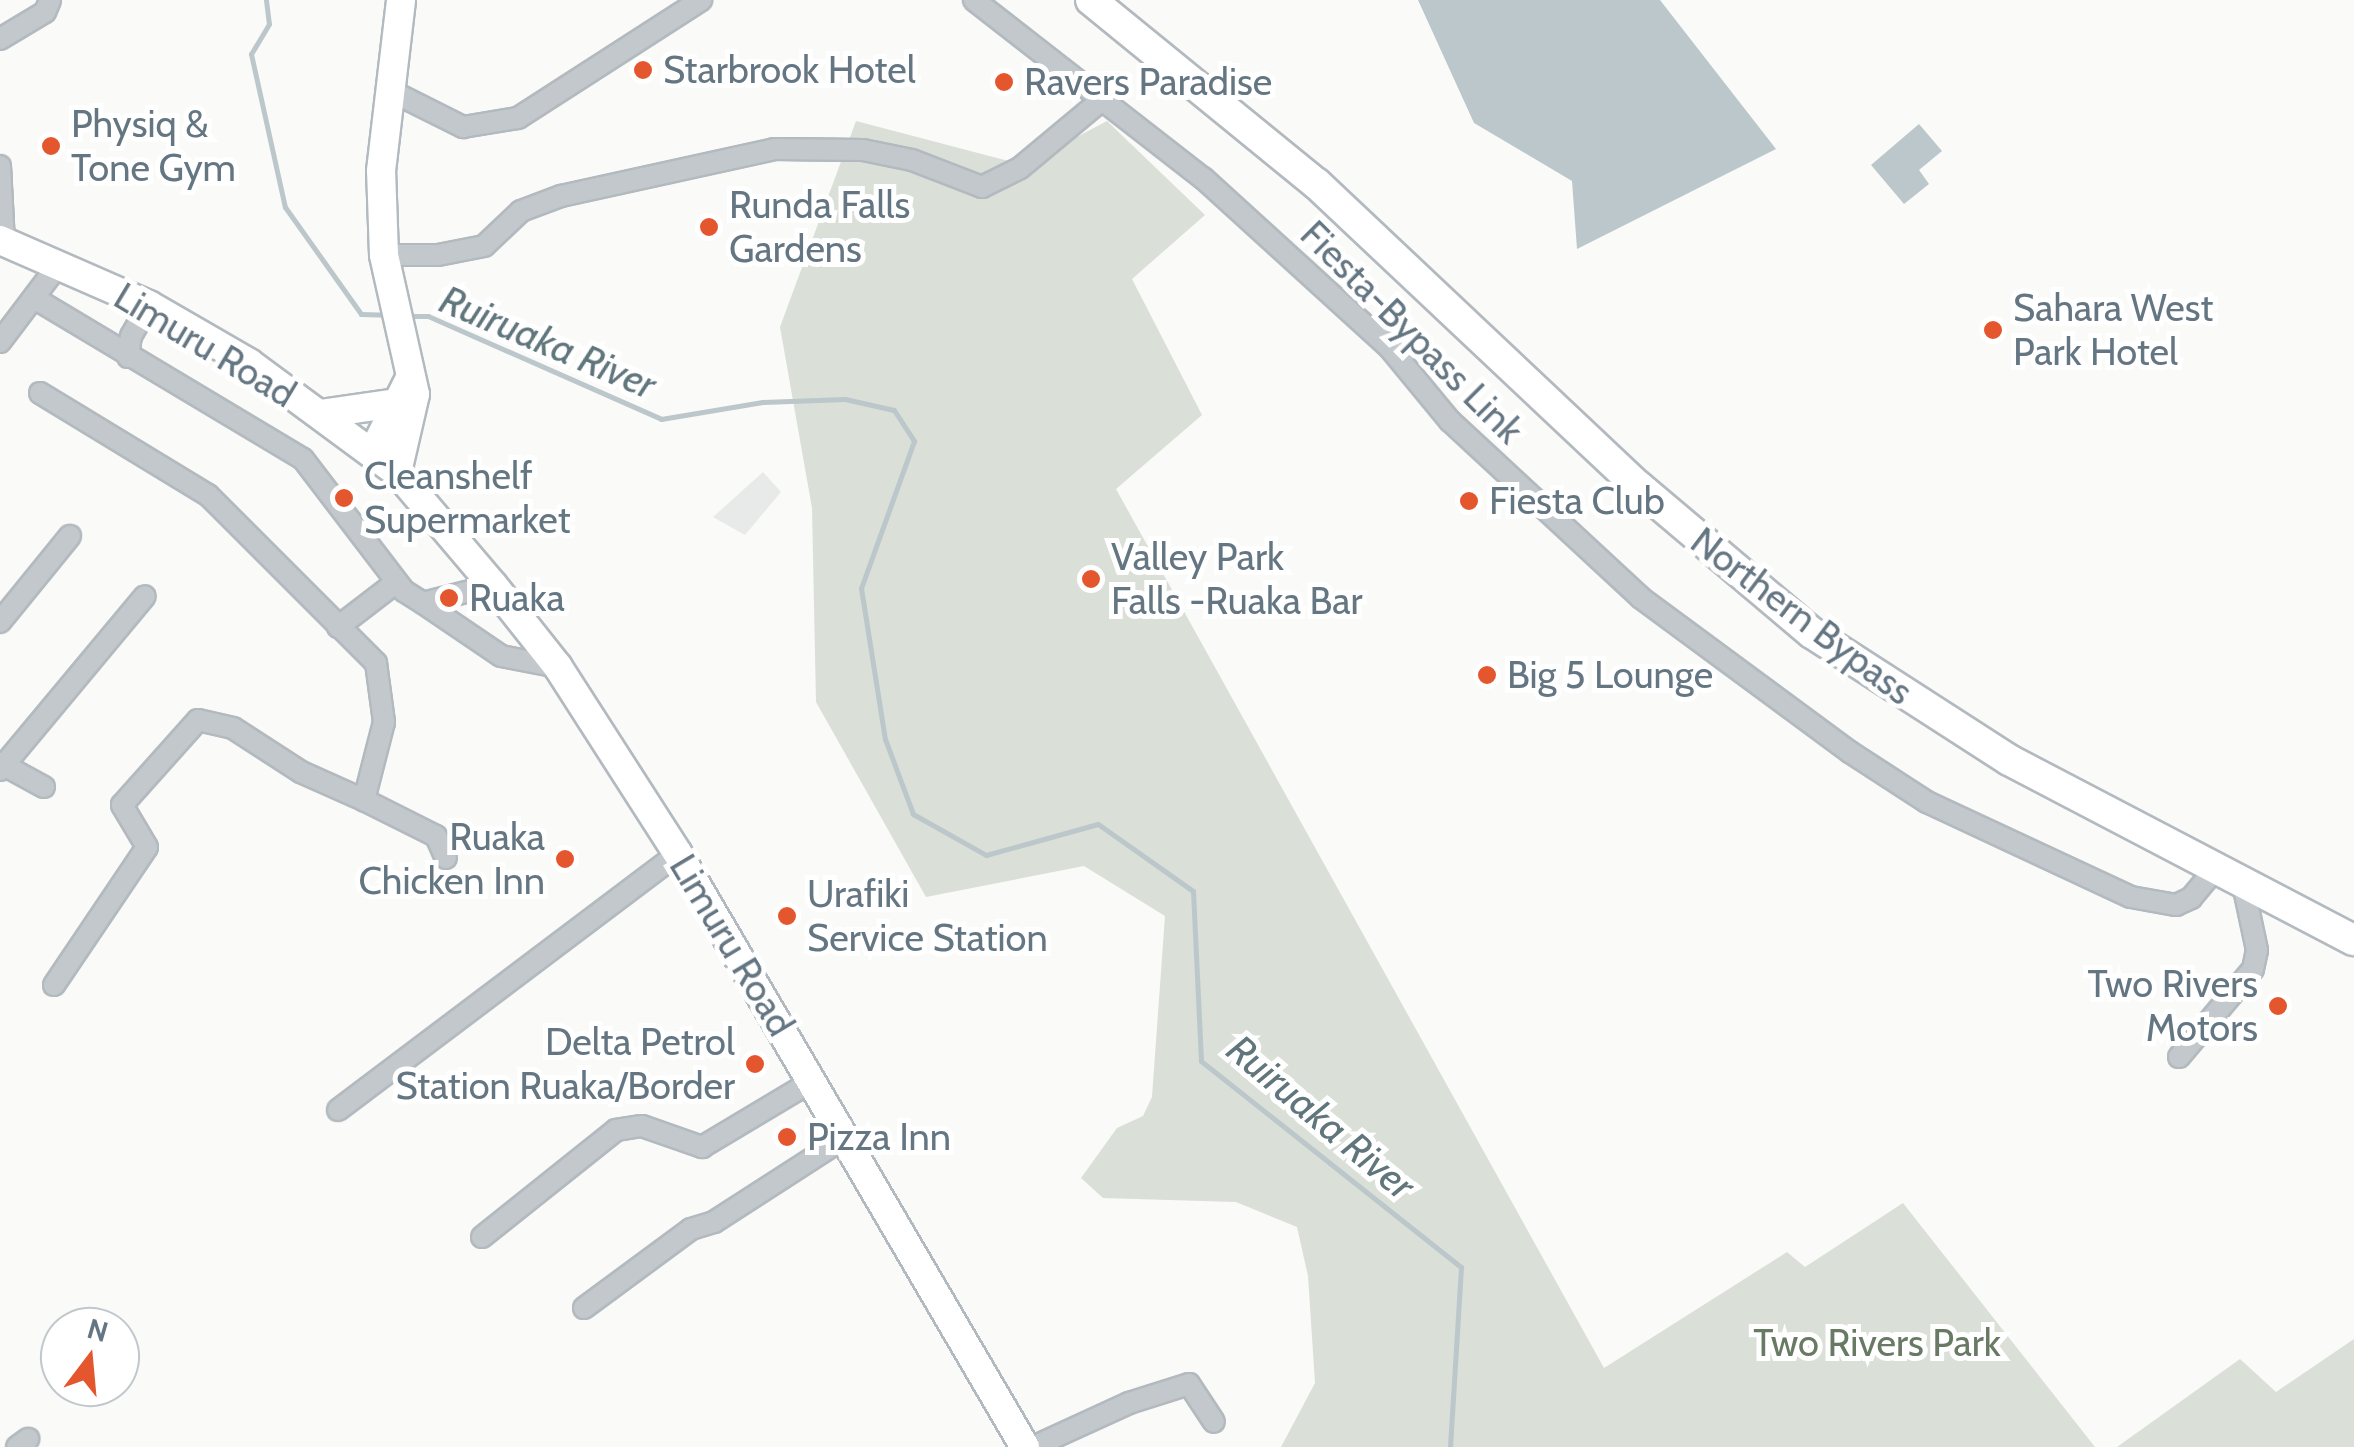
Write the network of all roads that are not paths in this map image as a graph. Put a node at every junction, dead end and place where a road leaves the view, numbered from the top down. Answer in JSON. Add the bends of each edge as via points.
{"nodes":[{"id":1,"x":50,"y":0,"type":"edge"},
{"id":2,"x":401,"y":0,"type":"edge"},
{"id":3,"x":700,"y":0,"type":"edge"},
{"id":4,"x":974,"y":0,"type":"edge"},
{"id":5,"x":1091,"y":0,"type":"edge"},
{"id":6,"x":0,"y":39,"type":"edge"},
{"id":7,"x":389,"y":90,"type":"junction"},
{"id":8,"x":1104,"y":98,"type":"junction"},
{"id":9,"x":0,"y":166,"type":"edge"},
{"id":10,"x":2,"y":241,"type":"edge"},
{"id":11,"x":384,"y":255,"type":"junction"},
{"id":12,"x":59,"y":264,"type":"junction"},
{"id":13,"x":34,"y":298,"type":"junction"},
{"id":14,"x":150,"y":305,"type":"junction"},
{"id":15,"x":0,"y":342,"type":"edge"},
{"id":16,"x":128,"y":357,"type":"junction"},
{"id":17,"x":412,"y":373,"type":"junction"},
{"id":18,"x":40,"y":393,"type":"dead end"},
{"id":19,"x":396,"y":404,"type":"junction"},
{"id":20,"x":320,"y":414,"type":"junction"},
{"id":21,"x":373,"y":452,"type":"junction"},
{"id":22,"x":397,"y":472,"type":"junction"},
{"id":23,"x":70,"y":536,"type":"dead end"},
{"id":24,"x":394,"y":584,"type":"junction"},
{"id":25,"x":493,"y":585,"type":"junction"},
{"id":26,"x":145,"y":596,"type":"dead end"},
{"id":27,"x":423,"y":603,"type":"junction"},
{"id":28,"x":0,"y":622,"type":"edge"},
{"id":29,"x":338,"y":627,"type":"junction"},
{"id":30,"x":558,"y":666,"type":"junction"},
{"id":31,"x":1,"y":766,"type":"edge"},
{"id":32,"x":44,"y":787,"type":"dead end"},
{"id":33,"x":364,"y":800,"type":"junction"},
{"id":34,"x":678,"y":854,"type":"junction"},
{"id":35,"x":446,"y":858,"type":"dead end"},
{"id":36,"x":2229,"y":876,"type":"junction"},
{"id":37,"x":2354,"y":940,"type":"edge"},
{"id":38,"x":54,"y":985,"type":"dead end"},
{"id":39,"x":2179,"y":1058,"type":"dead end"},
{"id":40,"x":814,"y":1080,"type":"junction"},
{"id":41,"x":338,"y":1110,"type":"dead end"},
{"id":42,"x":846,"y":1137,"type":"junction"},
{"id":43,"x":482,"y":1237,"type":"dead end"},
{"id":44,"x":584,"y":1308,"type":"dead end"},
{"id":45,"x":1214,"y":1422,"type":"dead end"},
{"id":46,"x":1029,"y":1447,"type":"edge"}],
"edges":[{"from":1,"to":6,"type":"street","via":[[46,12]]},
{"from":2,"to":7,"type":"main road"},
{"from":3,"to":7,"type":"street","via":[[518,118],[457,125]]},
{"from":4,"to":8,"type":"street","name":"Fiesta-Bypass Link"},
{"from":5,"to":36,"type":"main road","name":"Northern Bypass","via":[[1317,184],[1638,488],[1812,633],[1994,752]]},
{"from":7,"to":11,"type":"main road","via":[[381,171]]},
{"from":8,"to":11,"type":"street","via":[[1020,168],[982,187],[864,150],[774,149],[561,196],[522,211],[484,246]]},
{"from":8,"to":36,"type":"street","name":"Fiesta-Bypass Link","via":[[1389,347],[1450,422],[1642,598],[1850,752],[1927,802],[2131,897],[2176,905]]},
{"from":9,"to":10,"type":"street"},
{"from":10,"to":12,"type":"main road","name":"Limuru Road"},
{"from":11,"to":17,"type":"main road"},
{"from":12,"to":13,"type":"street"},
{"from":12,"to":14,"type":"main road","name":"Limuru Road"},
{"from":13,"to":15,"type":"street"},
{"from":13,"to":16,"type":"street"},
{"from":14,"to":16,"type":"street","via":[[131,336]]},
{"from":14,"to":20,"type":"main road","name":"Limuru Road"},
{"from":16,"to":24,"type":"street","via":[[303,459]]},
{"from":17,"to":19,"type":"main road"},
{"from":17,"to":22,"type":"main road","via":[[412,417]]},
{"from":18,"to":29,"type":"street","via":[[208,495]]},
{"from":19,"to":20,"type":"main road"},
{"from":19,"to":21,"type":"main road"},
{"from":20,"to":21,"type":"main road","name":"Limuru Road"},
{"from":21,"to":22,"type":"main road","name":"Limuru Road"},
{"from":22,"to":25,"type":"main road","name":"Limuru Road"},
{"from":23,"to":28,"type":"street"},
{"from":24,"to":27,"type":"street"},
{"from":24,"to":29,"type":"street"},
{"from":25,"to":27,"type":"street"},
{"from":25,"to":30,"type":"main road","name":"Limuru Road"},
{"from":26,"to":31,"type":"street"},
{"from":27,"to":30,"type":"street","via":[[501,656]]},
{"from":29,"to":33,"type":"street","via":[[376,663],[382,680],[384,722]]},
{"from":30,"to":34,"type":"main road","name":"Limuru Road"},
{"from":31,"to":32,"type":"street"},
{"from":33,"to":35,"type":"street","via":[[436,836]]},
{"from":33,"to":38,"type":"street","via":[[301,772],[233,728],[198,720],[122,805],[147,847]]},
{"from":34,"to":40,"type":"main road","name":"Limuru Road"},
{"from":34,"to":41,"type":"street"},
{"from":36,"to":37,"type":"main road","name":"Northern Bypass"},
{"from":36,"to":39,"type":"street","via":[[2257,950],[2254,969]]},
{"from":40,"to":42,"type":"main road","name":"Limuru Road"},
{"from":40,"to":43,"type":"street","via":[[702,1146],[642,1126],[616,1130]]},
{"from":42,"to":44,"type":"street","via":[[714,1222],[691,1229]]},
{"from":42,"to":46,"type":"main road","name":"Limuru Road"},
{"from":45,"to":46,"type":"street","via":[[1189,1384]]}]}
